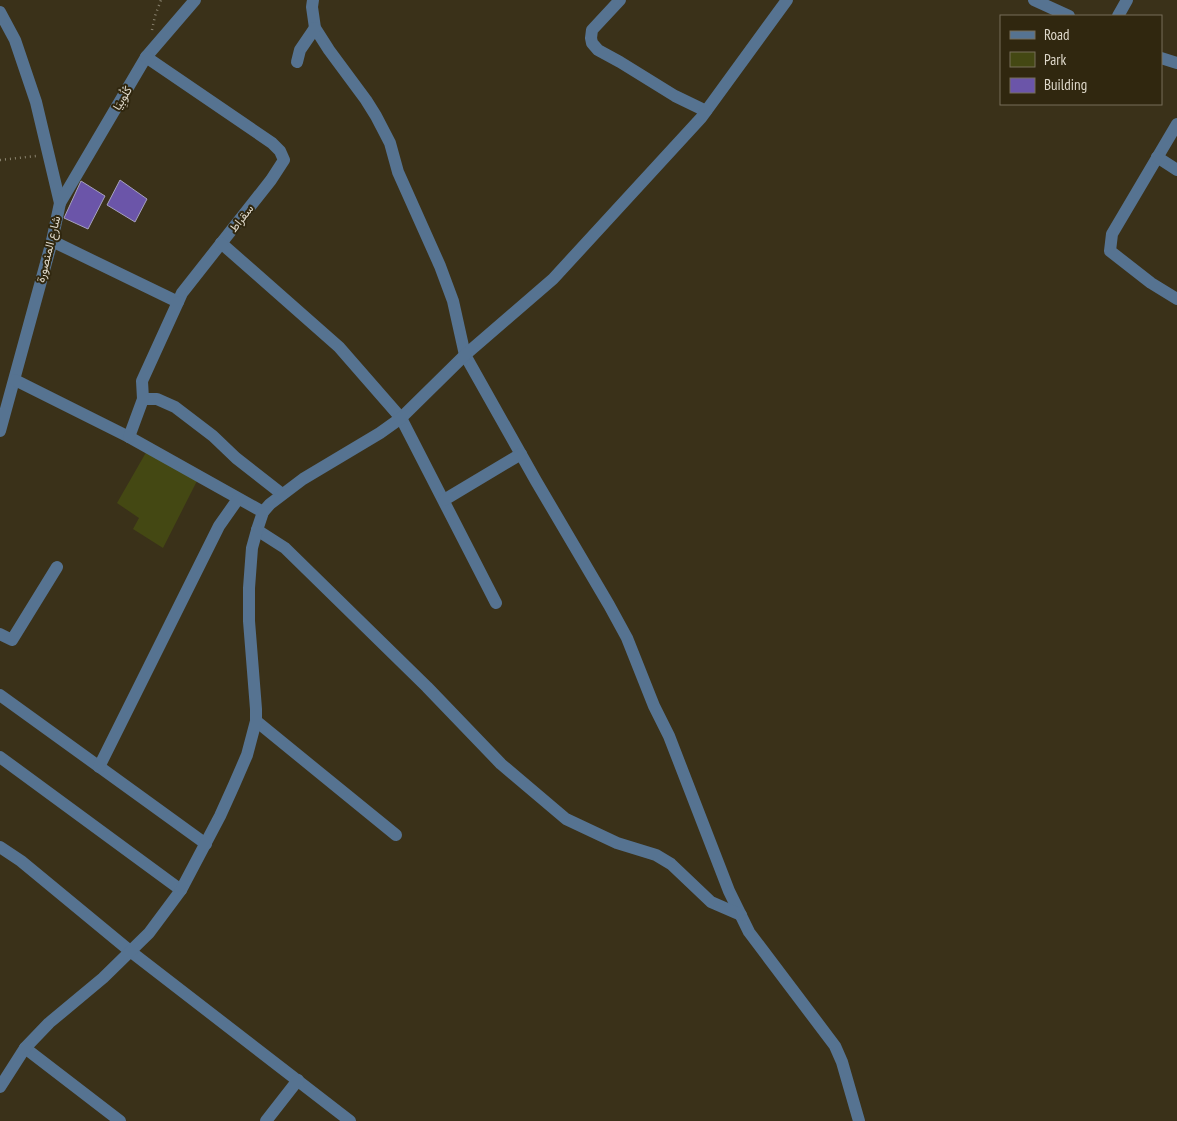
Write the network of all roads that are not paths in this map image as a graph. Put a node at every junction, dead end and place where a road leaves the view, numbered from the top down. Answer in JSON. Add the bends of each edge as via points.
{"nodes":[{"id":1,"x":195,"y":0,"type":"edge"},
{"id":2,"x":313,"y":0,"type":"edge"},
{"id":3,"x":620,"y":0,"type":"edge"},
{"id":4,"x":787,"y":0,"type":"edge"},
{"id":5,"x":1034,"y":0,"type":"edge"},
{"id":6,"x":1127,"y":0,"type":"edge"},
{"id":7,"x":0,"y":12,"type":"edge"},
{"id":8,"x":1067,"y":15,"type":"edge"},
{"id":9,"x":1119,"y":15,"type":"edge"},
{"id":10,"x":315,"y":28,"type":"junction"},
{"id":11,"x":146,"y":57,"type":"junction"},
{"id":12,"x":1162,"y":58,"type":"edge"},
{"id":13,"x":297,"y":62,"type":"dead end"},
{"id":14,"x":1177,"y":63,"type":"edge"},
{"id":15,"x":706,"y":111,"type":"junction"},
{"id":16,"x":1177,"y":124,"type":"edge"},
{"id":17,"x":1157,"y":157,"type":"junction"},
{"id":18,"x":1177,"y":170,"type":"edge"},
{"id":19,"x":60,"y":203,"type":"junction"},
{"id":20,"x":52,"y":241,"type":"junction"},
{"id":21,"x":221,"y":244,"type":"junction"},
{"id":22,"x":1177,"y":299,"type":"edge"},
{"id":23,"x":178,"y":302,"type":"junction"},
{"id":24,"x":465,"y":355,"type":"junction"},
{"id":25,"x":15,"y":380,"type":"junction"},
{"id":26,"x":143,"y":399,"type":"junction"},
{"id":27,"x":402,"y":418,"type":"junction"},
{"id":28,"x":0,"y":431,"type":"edge"},
{"id":29,"x":129,"y":437,"type":"junction"},
{"id":30,"x":521,"y":454,"type":"junction"},
{"id":31,"x":282,"y":494,"type":"junction"},
{"id":32,"x":238,"y":499,"type":"junction"},
{"id":33,"x":444,"y":500,"type":"junction"},
{"id":34,"x":263,"y":512,"type":"junction"},
{"id":35,"x":257,"y":530,"type":"junction"},
{"id":36,"x":57,"y":567,"type":"dead end"},
{"id":37,"x":496,"y":603,"type":"dead end"},
{"id":38,"x":0,"y":634,"type":"edge"},
{"id":39,"x":0,"y":695,"type":"edge"},
{"id":40,"x":256,"y":721,"type":"junction"},
{"id":41,"x":0,"y":757,"type":"edge"},
{"id":42,"x":99,"y":767,"type":"junction"},
{"id":43,"x":396,"y":835,"type":"dead end"},
{"id":44,"x":206,"y":844,"type":"junction"},
{"id":45,"x":0,"y":847,"type":"edge"},
{"id":46,"x":181,"y":890,"type":"junction"},
{"id":47,"x":741,"y":915,"type":"junction"},
{"id":48,"x":130,"y":951,"type":"junction"},
{"id":49,"x":26,"y":1048,"type":"junction"},
{"id":50,"x":298,"y":1080,"type":"junction"},
{"id":51,"x":0,"y":1087,"type":"edge"},
{"id":52,"x":120,"y":1121,"type":"edge"},
{"id":53,"x":266,"y":1121,"type":"edge"},
{"id":54,"x":350,"y":1121,"type":"edge"},
{"id":55,"x":859,"y":1121,"type":"edge"}],
"edges":[{"from":1,"to":11,"type":"street","name":"كْلُوبِيَا"},
{"from":2,"to":10,"type":"street"},
{"from":3,"to":15,"type":"street","via":[[592,30],[592,43],[598,50],[675,96]]},
{"from":4,"to":15,"type":"street"},
{"from":5,"to":8,"type":"street"},
{"from":6,"to":9,"type":"street"},
{"from":7,"to":19,"type":"street","name":"شارع المنصورة","via":[[15,40],[36,102]]},
{"from":10,"to":13,"type":"street","via":[[300,50]]},
{"from":10,"to":24,"type":"street","via":[[366,100],[390,143],[398,172],[453,301]]},
{"from":11,"to":19,"type":"street","name":"كْلُوبِيَا"},
{"from":11,"to":21,"type":"street","name":"سقراط","via":[[272,142],[284,160]]},
{"from":12,"to":14,"type":"street"},
{"from":15,"to":24,"type":"street","via":[[553,279]]},
{"from":16,"to":17,"type":"street"},
{"from":17,"to":18,"type":"street"},
{"from":17,"to":22,"type":"street","via":[[1112,234],[1110,251],[1151,284]]},
{"from":19,"to":20,"type":"street","name":"شارع المنصورة"},
{"from":20,"to":23,"type":"street"},
{"from":20,"to":25,"type":"street","name":"شارع المنصورة"},
{"from":21,"to":23,"type":"street","name":"سقراط"},
{"from":21,"to":27,"type":"street","via":[[339,347]]},
{"from":23,"to":26,"type":"street","name":"سقراط","via":[[142,380]]},
{"from":24,"to":27,"type":"street"},
{"from":24,"to":30,"type":"street"},
{"from":25,"to":28,"type":"street","name":"شارع المنصورة"},
{"from":25,"to":29,"type":"street"},
{"from":26,"to":29,"type":"street","name":"سقراط"},
{"from":26,"to":31,"type":"street","via":[[158,399],[175,408]]},
{"from":27,"to":31,"type":"street"},
{"from":27,"to":33,"type":"street"},
{"from":29,"to":32,"type":"street"},
{"from":30,"to":33,"type":"street"},
{"from":30,"to":47,"type":"street","via":[[627,638]]},
{"from":31,"to":34,"type":"street"},
{"from":32,"to":34,"type":"street"},
{"from":32,"to":42,"type":"street","via":[[218,526]]},
{"from":33,"to":37,"type":"street"},
{"from":34,"to":35,"type":"street"},
{"from":35,"to":40,"type":"street","via":[[249,588]]},
{"from":35,"to":47,"type":"street","via":[[285,548],[427,686],[501,764],[566,819],[616,843],[656,855],[671,864],[711,902]]},
{"from":36,"to":38,"type":"street","via":[[12,640]]},
{"from":39,"to":42,"type":"street"},
{"from":40,"to":43,"type":"street"},
{"from":40,"to":44,"type":"street","via":[[247,755]]},
{"from":41,"to":46,"type":"street"},
{"from":42,"to":44,"type":"street"},
{"from":44,"to":46,"type":"street"},
{"from":45,"to":48,"type":"street"},
{"from":46,"to":48,"type":"street","via":[[149,933]]},
{"from":47,"to":55,"type":"street","via":[[749,932],[835,1046]]},
{"from":48,"to":49,"type":"street"},
{"from":48,"to":50,"type":"street"},
{"from":49,"to":51,"type":"street"},
{"from":49,"to":52,"type":"street"},
{"from":50,"to":53,"type":"street"},
{"from":50,"to":54,"type":"street"}]}
